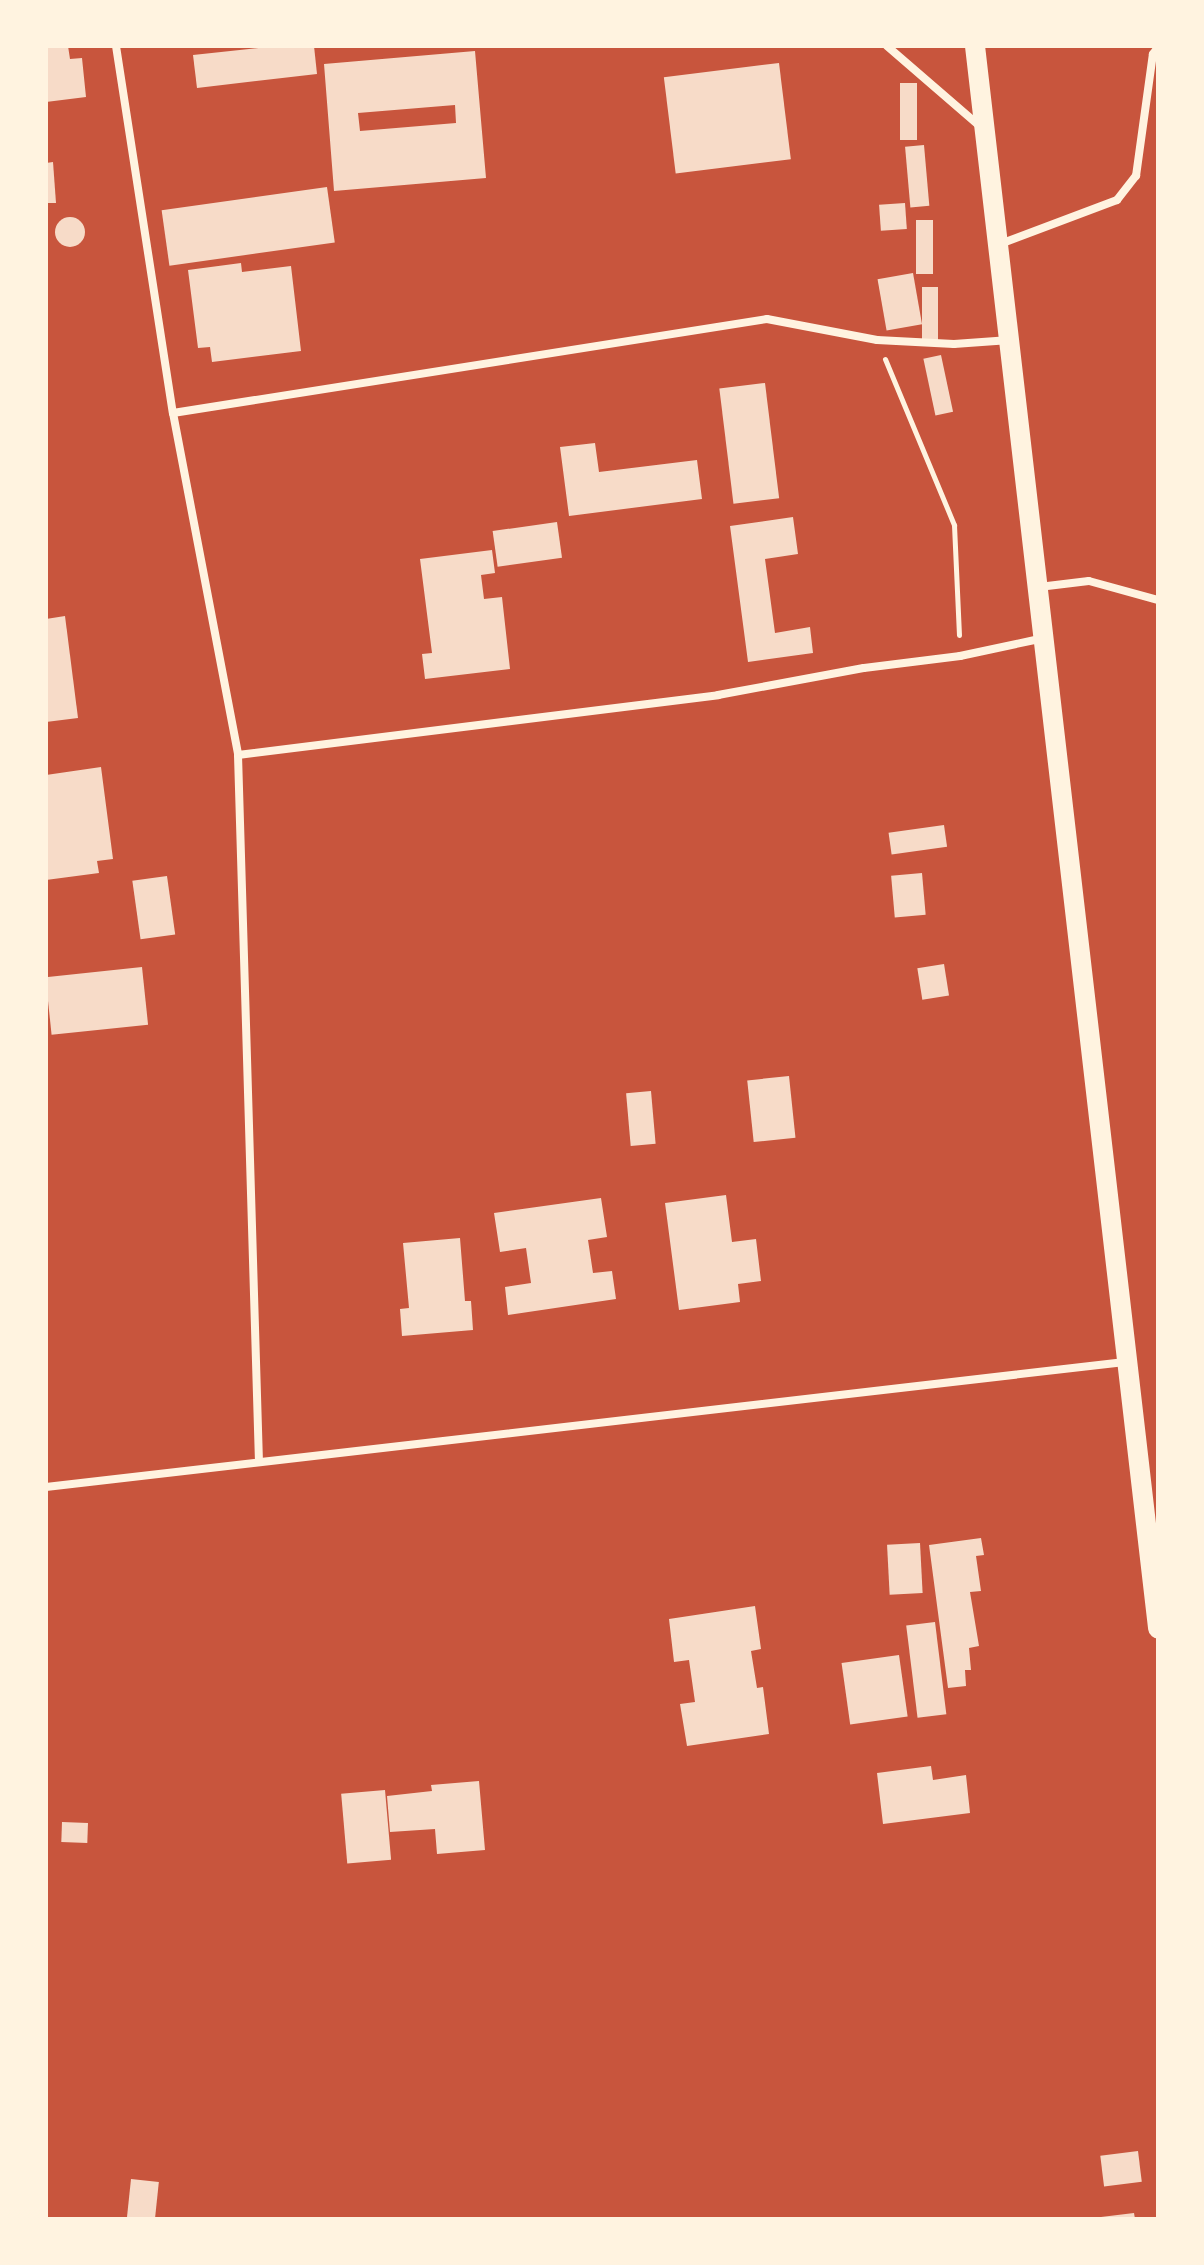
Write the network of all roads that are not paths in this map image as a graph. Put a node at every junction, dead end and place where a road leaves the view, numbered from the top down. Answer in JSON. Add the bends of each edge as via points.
{"nodes":[{"id":1,"x":116,"y":46,"type":"edge"},
{"id":2,"x":887,"y":46,"type":"edge"},
{"id":3,"x":975,"y":46,"type":"edge"},
{"id":4,"x":1158,"y":47,"type":"edge"},
{"id":5,"x":985,"y":131,"type":"junction"},
{"id":6,"x":999,"y":244,"type":"junction"},
{"id":7,"x":1010,"y":340,"type":"junction"},
{"id":8,"x":173,"y":413,"type":"junction"},
{"id":9,"x":1038,"y":587,"type":"junction"},
{"id":10,"x":1158,"y":600,"type":"edge"},
{"id":11,"x":1044,"y":638,"type":"junction"},
{"id":12,"x":238,"y":755,"type":"junction"},
{"id":13,"x":1126,"y":1362,"type":"junction"},
{"id":14,"x":259,"y":1462,"type":"junction"},
{"id":15,"x":46,"y":1487,"type":"edge"},
{"id":16,"x":1158,"y":1628,"type":"edge"}],
"edges":[{"from":1,"to":8,"type":"street"},
{"from":2,"to":5,"type":"street"},
{"from":3,"to":5,"type":"main road"},
{"from":4,"to":6,"type":"street","via":[[1136,176],[1117,200]]},
{"from":5,"to":6,"type":"main road"},
{"from":6,"to":7,"type":"main road"},
{"from":7,"to":8,"type":"street","via":[[877,340],[767,319]]},
{"from":7,"to":9,"type":"main road"},
{"from":8,"to":12,"type":"street"},
{"from":9,"to":10,"type":"street","via":[[1089,581]]},
{"from":9,"to":11,"type":"main road"},
{"from":11,"to":12,"type":"street","via":[[718,695]]},
{"from":11,"to":13,"type":"main road"},
{"from":12,"to":14,"type":"street"},
{"from":13,"to":14,"type":"street"},
{"from":13,"to":16,"type":"main road"},
{"from":14,"to":15,"type":"street"}]}
